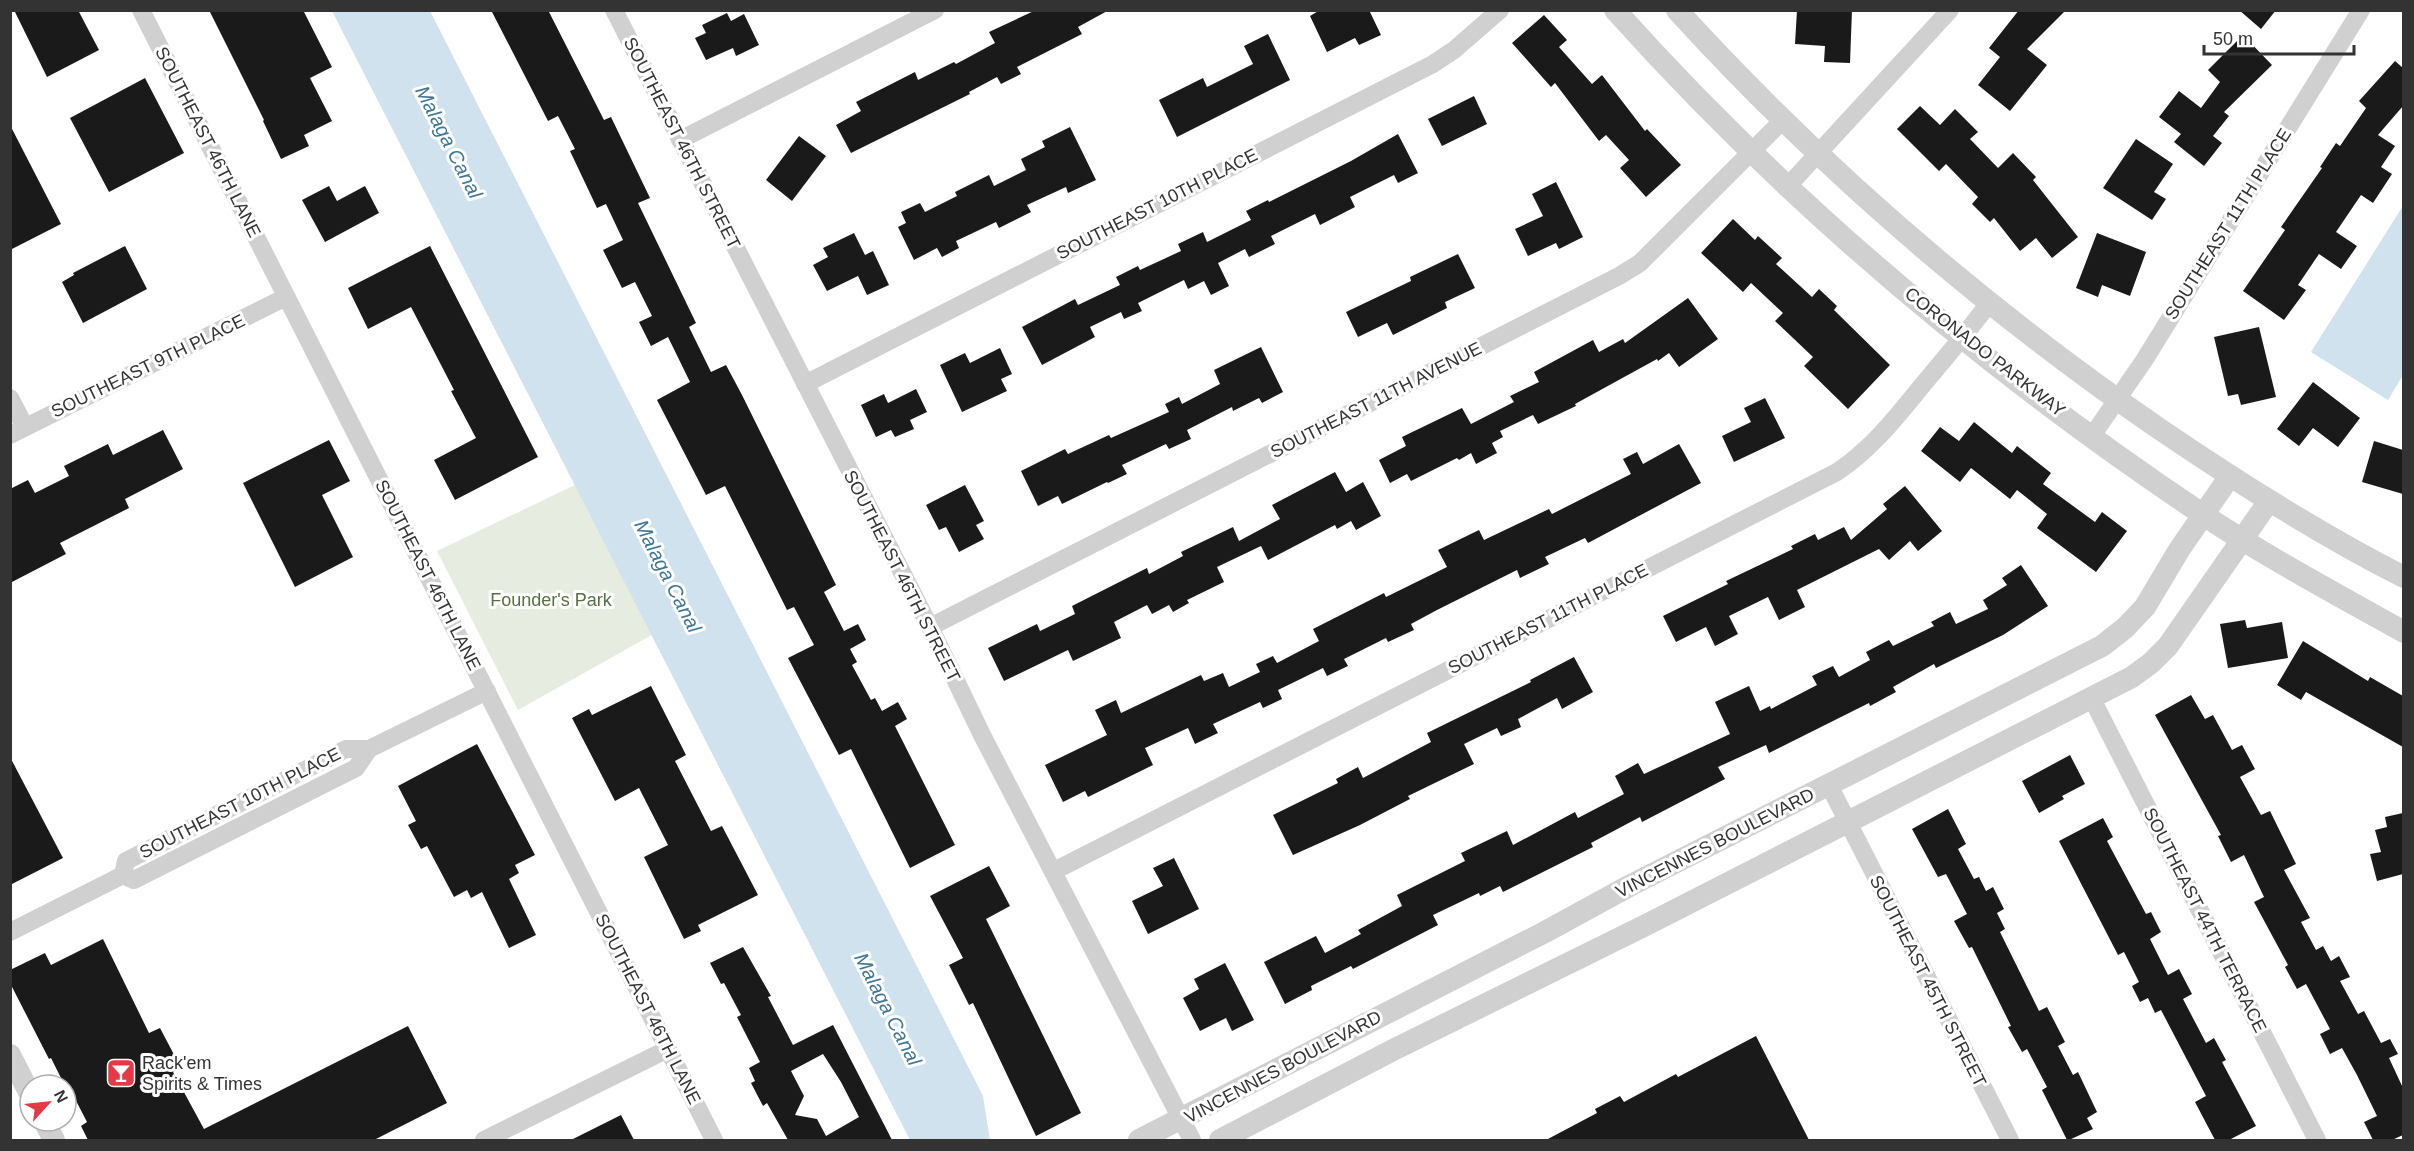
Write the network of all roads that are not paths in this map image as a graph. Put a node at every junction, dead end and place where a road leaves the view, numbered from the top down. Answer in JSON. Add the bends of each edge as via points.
{"nodes":[{"id":1,"x":141,"y":10,"type":"edge"},
{"id":2,"x":614,"y":10,"type":"edge"},
{"id":3,"x":935,"y":10,"type":"edge"},
{"id":4,"x":1500,"y":10,"type":"edge"},
{"id":5,"x":1615,"y":10,"type":"edge"},
{"id":6,"x":1677,"y":10,"type":"edge"},
{"id":7,"x":1950,"y":10,"type":"edge"},
{"id":8,"x":2361,"y":10,"type":"edge"},
{"id":9,"x":1783,"y":120,"type":"junction"},
{"id":10,"x":680,"y":140,"type":"junction"},
{"id":11,"x":1817,"y":152,"type":"junction"},
{"id":12,"x":1752,"y":153,"type":"junction"},
{"id":13,"x":1788,"y":186,"type":"junction"},
{"id":14,"x":286,"y":297,"type":"junction"},
{"id":15,"x":1990,"y":302,"type":"junction"},
{"id":16,"x":1963,"y":338,"type":"junction"},
{"id":17,"x":805,"y":384,"type":"junction"},
{"id":18,"x":10,"y":398,"type":"edge"},
{"id":19,"x":2117,"y":399,"type":"junction"},
{"id":20,"x":18,"y":431,"type":"edge"},
{"id":21,"x":2092,"y":436,"type":"junction"},
{"id":22,"x":2230,"y":476,"type":"junction"},
{"id":23,"x":2269,"y":501,"type":"junction"},
{"id":24,"x":2203,"y":514,"type":"junction"},
{"id":25,"x":2241,"y":538,"type":"junction"},
{"id":26,"x":2403,"y":576,"type":"edge"},
{"id":27,"x":930,"y":627,"type":"junction"},
{"id":28,"x":2403,"y":632,"type":"edge"},
{"id":29,"x":487,"y":691,"type":"junction"},
{"id":30,"x":2092,"y":699,"type":"junction"},
{"id":31,"x":1829,"y":785,"type":"junction"},
{"id":32,"x":1847,"y":822,"type":"junction"},
{"id":33,"x":1054,"y":871,"type":"junction"},
{"id":34,"x":10,"y":932,"type":"edge"},
{"id":35,"x":669,"y":1049,"type":"junction"},
{"id":36,"x":10,"y":1055,"type":"edge"},
{"id":37,"x":19,"y":1073,"type":"edge"},
{"id":38,"x":1182,"y":1120,"type":"junction"},
{"id":39,"x":484,"y":1140,"type":"edge"},
{"id":40,"x":714,"y":1140,"type":"edge"},
{"id":41,"x":1139,"y":1140,"type":"edge"},
{"id":42,"x":1192,"y":1140,"type":"edge"},
{"id":43,"x":1220,"y":1140,"type":"edge"},
{"id":44,"x":2010,"y":1140,"type":"edge"},
{"id":45,"x":2317,"y":1140,"type":"edge"}],
"edges":[{"from":1,"to":14,"type":"street","name":"SOUTHEAST 46TH LANE"},
{"from":2,"to":10,"type":"street","name":"SOUTHEAST 46TH STREET"},
{"from":3,"to":10,"type":"street"},
{"from":4,"to":17,"type":"street","name":"SOUTHEAST 10TH PLACE","via":[[1433,64]]},
{"from":5,"to":12,"type":"street","name":"CORONADO PARKWAY"},
{"from":6,"to":9,"type":"street"},
{"from":7,"to":11,"type":"street"},
{"from":8,"to":19,"type":"street","name":"SOUTHEAST 11TH PLACE"},
{"from":9,"to":11,"type":"street"},
{"from":9,"to":12,"type":"street","name":"SOUTHEAST 11TH AVENUE"},
{"from":10,"to":17,"type":"street","name":"SOUTHEAST 46TH STREET"},
{"from":11,"to":13,"type":"street"},
{"from":11,"to":15,"type":"street"},
{"from":12,"to":13,"type":"street","name":"CORONADO PARKWAY"},
{"from":12,"to":27,"type":"street","name":"SOUTHEAST 11TH AVENUE","via":[[1640,263],[1619,276]]},
{"from":13,"to":16,"type":"street","name":"CORONADO PARKWAY"},
{"from":14,"to":20,"type":"street","name":"SOUTHEAST 9TH PLACE"},
{"from":14,"to":29,"type":"street","name":"SOUTHEAST 46TH LANE"},
{"from":15,"to":16,"type":"street","name":"SOUTHEAST 11TH PLACE"},
{"from":15,"to":19,"type":"street"},
{"from":16,"to":21,"type":"street","name":"CORONADO PARKWAY"},
{"from":16,"to":33,"type":"street","name":"SOUTHEAST 11TH PLACE","via":[[1875,442],[1837,472]]},
{"from":17,"to":27,"type":"street","name":"SOUTHEAST 46TH STREET"},
{"from":18,"to":20,"type":"street"},
{"from":19,"to":21,"type":"street","name":"SOUTHEAST 11TH PLACE"},
{"from":19,"to":22,"type":"street"},
{"from":21,"to":24,"type":"street","name":"CORONADO PARKWAY"},
{"from":22,"to":23,"type":"street"},
{"from":22,"to":24,"type":"street","name":"VINCENNES BOULEVARD"},
{"from":23,"to":25,"type":"street","name":"VINCENNES BOULEVARD"},
{"from":23,"to":26,"type":"street"},
{"from":24,"to":25,"type":"street","name":"CORONADO PARKWAY"},
{"from":24,"to":31,"type":"street","name":"VINCENNES BOULEVARD","via":[[2145,607],[2102,646]]},
{"from":25,"to":28,"type":"street","name":"CORONADO PARKWAY"},
{"from":25,"to":30,"type":"street","name":"VINCENNES BOULEVARD","via":[[2168,646],[2132,677]]},
{"from":27,"to":33,"type":"street","name":"SOUTHEAST 46TH STREET"},
{"from":29,"to":34,"type":"street","name":"SOUTHEAST 10TH PLACE","via":[[369,749],[346,749],[242,801],[126,861],[123,875]]},
{"from":29,"to":35,"type":"street","name":"SOUTHEAST 46TH LANE"},
{"from":30,"to":32,"type":"street","name":"VINCENNES BOULEVARD"},
{"from":30,"to":45,"type":"street","name":"SOUTHEAST 44TH TERRACE"},
{"from":31,"to":32,"type":"street","name":"SOUTHEAST 45TH STREET"},
{"from":31,"to":38,"type":"street","name":"VINCENNES BOULEVARD"},
{"from":32,"to":43,"type":"street","name":"VINCENNES BOULEVARD"},
{"from":32,"to":44,"type":"street","name":"SOUTHEAST 45TH STREET"},
{"from":33,"to":38,"type":"street","name":"SOUTHEAST 46TH STREET"},
{"from":35,"to":39,"type":"street"},
{"from":35,"to":40,"type":"street","name":"SOUTHEAST 46TH LANE"},
{"from":36,"to":37,"type":"street"},
{"from":38,"to":41,"type":"street","name":"VINCENNES BOULEVARD"},
{"from":38,"to":42,"type":"street","name":"SOUTHEAST 46TH STREET"}]}
